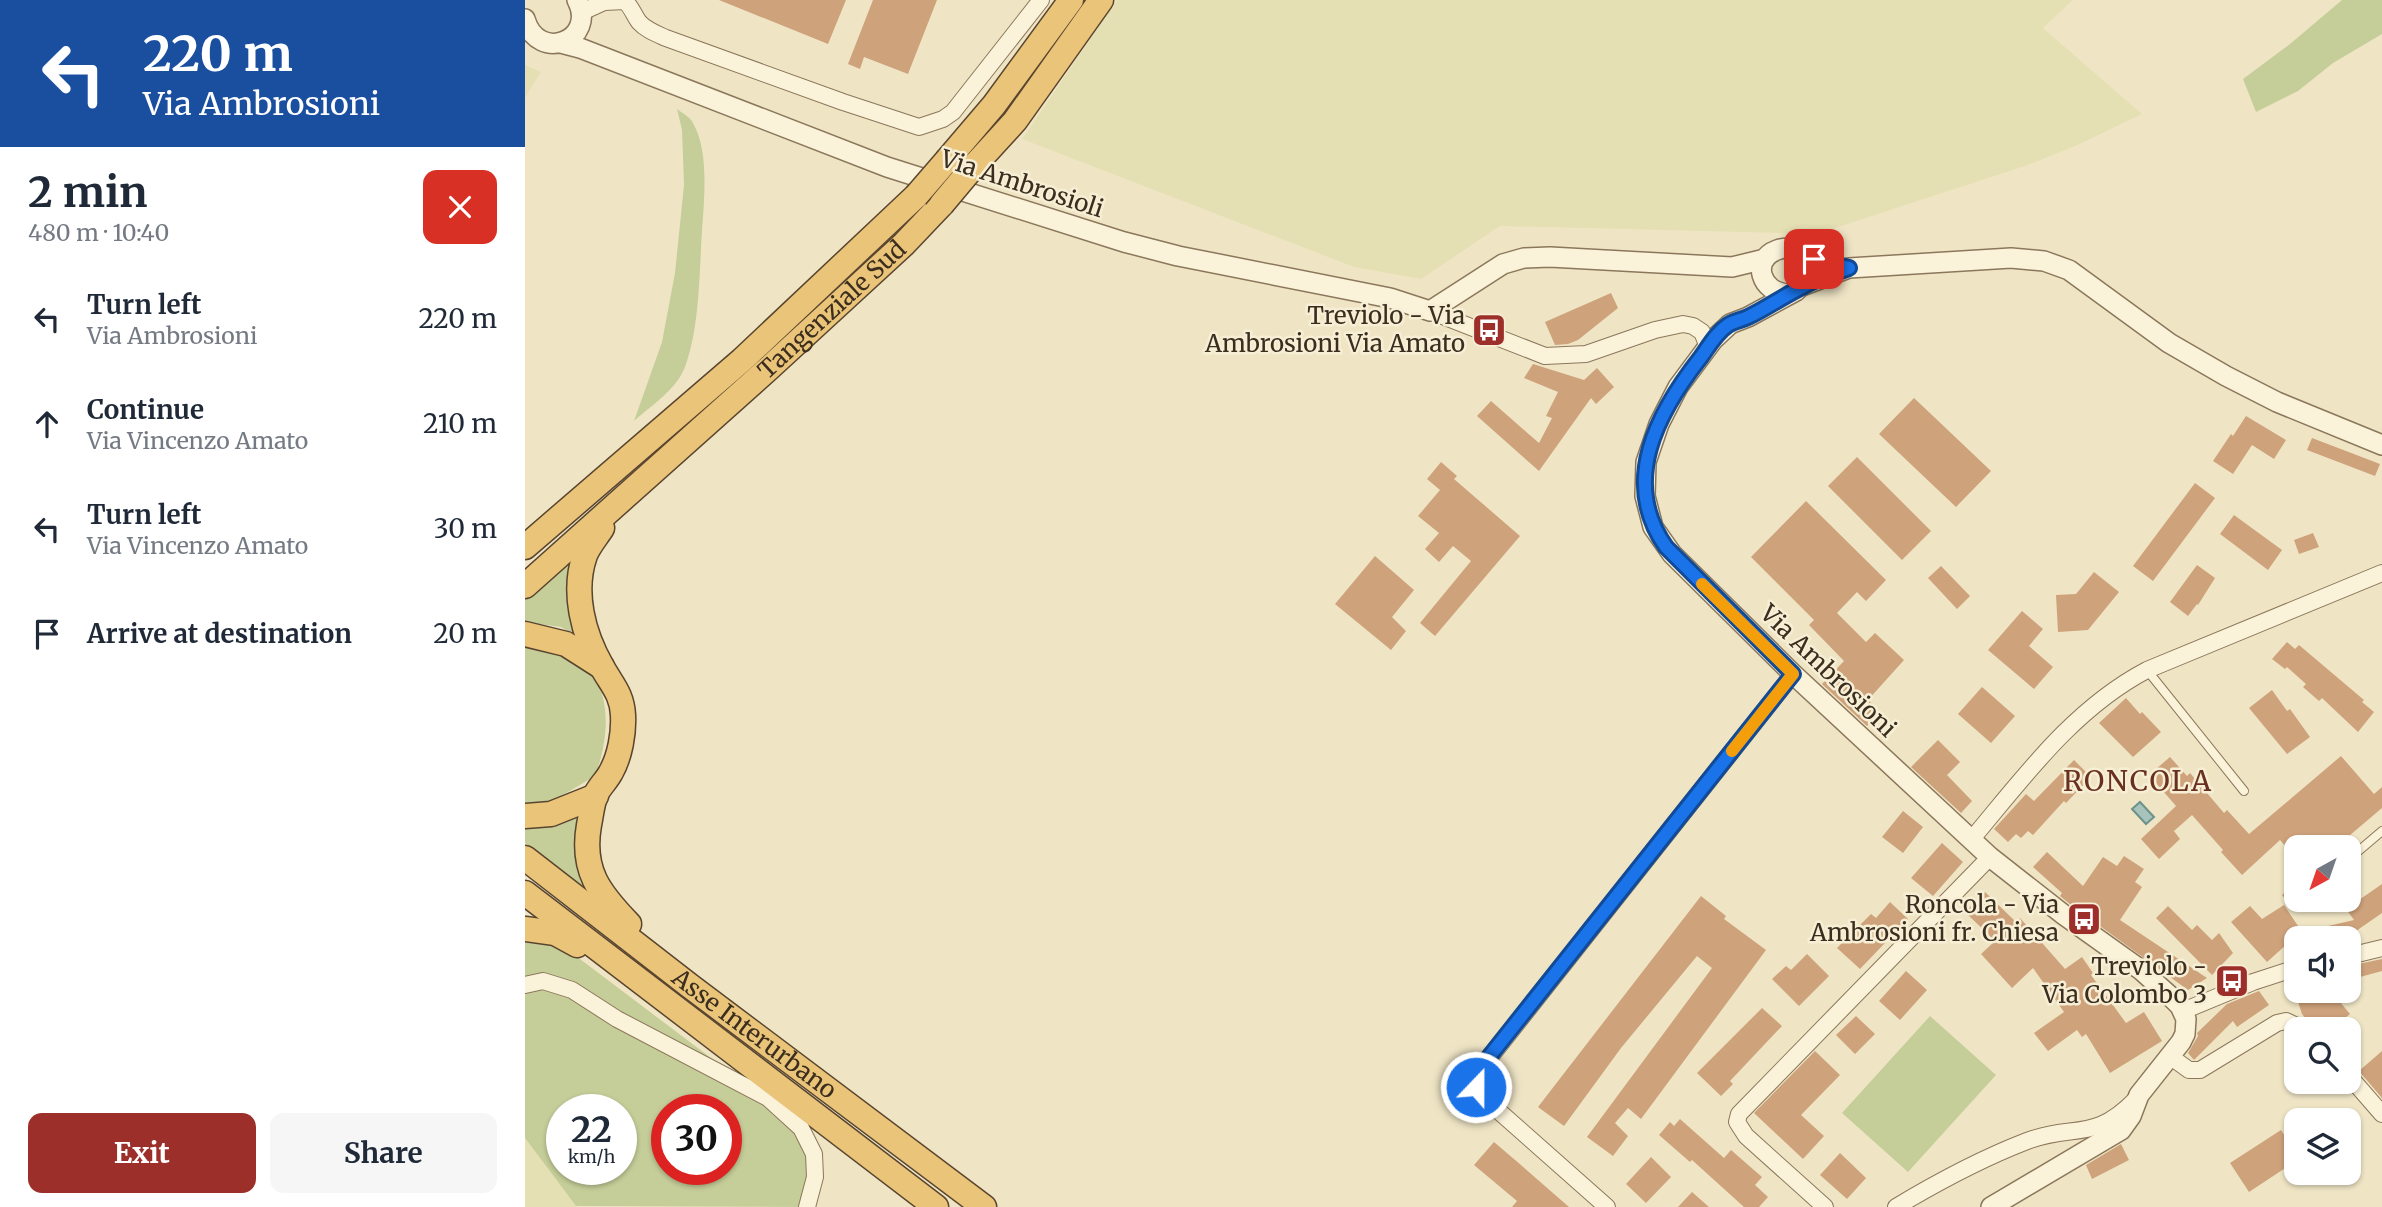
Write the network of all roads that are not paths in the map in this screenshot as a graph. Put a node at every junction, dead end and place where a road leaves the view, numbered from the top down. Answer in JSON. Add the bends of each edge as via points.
{"nodes":[{"id":1,"x":529,"y":0,"type":"edge"},
{"id":2,"x":1041,"y":0,"type":"edge"},
{"id":3,"x":1071,"y":0,"type":"edge"},
{"id":4,"x":1101,"y":0,"type":"edge"},
{"id":5,"x":588,"y":7,"type":"edge"},
{"id":6,"x":525,"y":12,"type":"edge"},
{"id":7,"x":525,"y":19,"type":"edge"},
{"id":8,"x":561,"y":43,"type":"junction"},
{"id":9,"x":611,"y":60,"type":"junction"},
{"id":10,"x":1803,"y":257,"type":"junction"},
{"id":11,"x":1765,"y":259,"type":"junction"},
{"id":12,"x":1732,"y":267,"type":"junction"},
{"id":13,"x":1849,"y":268,"type":"junction"},
{"id":14,"x":1765,"y":283,"type":"junction"},
{"id":15,"x":1795,"y":290,"type":"junction"},
{"id":16,"x":1761,"y":308,"type":"junction"},
{"id":17,"x":1430,"y":311,"type":"junction"},
{"id":18,"x":1708,"y":347,"type":"junction"},
{"id":19,"x":2382,"y":445,"type":"edge"},
{"id":20,"x":589,"y":490,"type":"junction"},
{"id":21,"x":620,"y":501,"type":"junction"},
{"id":22,"x":525,"y":530,"type":"edge"},
{"id":23,"x":525,"y":547,"type":"edge"},
{"id":24,"x":2382,"y":573,"type":"edge"},
{"id":25,"x":525,"y":586,"type":"edge"},
{"id":26,"x":525,"y":634,"type":"edge"},
{"id":27,"x":602,"y":667,"type":"junction"},
{"id":28,"x":2147,"y":670,"type":"junction"},
{"id":29,"x":1793,"y":674,"type":"junction"},
{"id":30,"x":2244,"y":791,"type":"dead end"},
{"id":31,"x":596,"y":796,"type":"junction"},
{"id":32,"x":525,"y":816,"type":"edge"},
{"id":33,"x":2382,"y":831,"type":"edge"},
{"id":34,"x":1971,"y":840,"type":"junction"},
{"id":35,"x":2361,"y":849,"type":"edge"},
{"id":36,"x":1990,"y":857,"type":"junction"},
{"id":37,"x":525,"y":858,"type":"edge"},
{"id":38,"x":525,"y":893,"type":"edge"},
{"id":39,"x":525,"y":929,"type":"edge"},
{"id":40,"x":2382,"y":948,"type":"edge"},
{"id":41,"x":2361,"y":953,"type":"edge"},
{"id":42,"x":2284,"y":971,"type":"edge"},
{"id":43,"x":525,"y":985,"type":"edge"},
{"id":44,"x":690,"y":986,"type":"junction"},
{"id":45,"x":674,"y":1005,"type":"junction"},
{"id":46,"x":2183,"y":1011,"type":"junction"},
{"id":47,"x":2284,"y":1021,"type":"edge"},
{"id":48,"x":2171,"y":1057,"type":"junction"},
{"id":49,"x":2361,"y":1090,"type":"edge"},
{"id":50,"x":2139,"y":1096,"type":"junction"},
{"id":51,"x":2382,"y":1114,"type":"edge"},
{"id":52,"x":807,"y":1207,"type":"edge"},
{"id":53,"x":936,"y":1207,"type":"edge"},
{"id":54,"x":984,"y":1207,"type":"edge"},
{"id":55,"x":1607,"y":1207,"type":"edge"},
{"id":56,"x":1825,"y":1207,"type":"edge"},
{"id":57,"x":1896,"y":1207,"type":"edge"},
{"id":58,"x":1991,"y":1207,"type":"edge"}],
"edges":[{"from":1,"to":6,"type":"street"},
{"from":2,"to":5,"type":"street","via":[[953,112],[919,127],[666,38],[639,22],[625,1]]},
{"from":3,"to":20,"type":"highway","name":"Tangenziale Sud","bridge":true,"via":[[994,105],[916,196],[742,360]]},
{"from":4,"to":21,"type":"highway","name":"Tangenziale Sud","bridge":true,"via":[[1015,121],[904,244]]},
{"from":5,"to":8,"type":"street","via":[[574,35]]},
{"from":5,"to":9,"type":"street"},
{"from":7,"to":8,"type":"street","name":"Via Ambrosioli","via":[[538,39]]},
{"from":8,"to":9,"type":"street","name":"Via Ambrosioli"},
{"from":9,"to":17,"type":"street","name":"Via Ambrosioli","via":[[887,167],[1124,242],[1390,298]]},
{"from":10,"to":11,"type":"street","via":[[1783,248]]},
{"from":10,"to":13,"type":"street"},
{"from":10,"to":15,"type":"street","via":[[1808,271]]},
{"from":11,"to":12,"type":"street"},
{"from":11,"to":14,"type":"street"},
{"from":12,"to":14,"type":"street"},
{"from":12,"to":17,"type":"street","via":[[1524,258],[1497,267]]},
{"from":13,"to":15,"type":"street","name":"Via Ambrosioni"},
{"from":13,"to":19,"type":"street","via":[[2011,258],[2044,261],[2069,270],[2169,343],[2226,376]]},
{"from":14,"to":15,"type":"street","via":[[1773,291]]},
{"from":14,"to":16,"type":"street"},
{"from":15,"to":16,"type":"street","name":"Via Ambrosioni"},
{"from":16,"to":18,"type":"street","name":"Via Ambrosioni","via":[[1730,324]]},
{"from":17,"to":18,"type":"street","via":[[1545,356],[1586,354],[1683,324],[1700,331]]},
{"from":18,"to":29,"type":"street","name":"Via Ambrosioni","via":[[1678,387],[1655,432],[1645,471],[1647,509],[1672,554]]},
{"from":20,"to":22,"type":"highway"},
{"from":20,"to":23,"type":"highway","name":"Tangenziale Sud"},
{"from":21,"to":25,"type":"highway","name":"Tangenziale Sud"},
{"from":21,"to":27,"type":"highway","via":[[586,553],[579,586],[581,618]]},
{"from":24,"to":28,"type":"street"},
{"from":26,"to":27,"type":"highway","via":[[566,644]]},
{"from":27,"to":31,"type":"highway","via":[[617,687],[623,715],[621,744],[612,771]]},
{"from":28,"to":30,"type":"lane"},
{"from":28,"to":34,"type":"street","via":[[2084,712]]},
{"from":29,"to":34,"type":"street","name":"Via Ambrosioni"},
{"from":29,"to":55,"type":"street","via":[[1476,1075],[1476,1087],[1485,1099]]},
{"from":31,"to":32,"type":"highway","via":[[551,814]]},
{"from":31,"to":44,"type":"highway","via":[[587,840],[593,880],[613,908]]},
{"from":33,"to":35,"type":"lane"},
{"from":34,"to":36,"type":"street","name":"Via Ambrosioni"},
{"from":36,"to":46,"type":"street","name":"Via Ambrosioni","via":[[2149,977]]},
{"from":36,"to":56,"type":"street","via":[[1739,1114],[1737,1122],[1745,1136]]},
{"from":37,"to":44,"type":"highway","name":"Asse Interurbano"},
{"from":38,"to":45,"type":"highway","name":"Asse Interurbano"},
{"from":39,"to":45,"type":"highway","via":[[555,933]]},
{"from":40,"to":41,"type":"street"},
{"from":42,"to":46,"type":"street"},
{"from":43,"to":52,"type":"street","via":[[543,981],[572,990],[617,1019],[768,1098],[801,1128],[814,1154],[815,1177]]},
{"from":44,"to":54,"type":"highway","name":"Asse Interurbano"},
{"from":45,"to":53,"type":"highway","name":"Asse Interurbano"},
{"from":46,"to":48,"type":"street","via":[[2185,1034]]},
{"from":47,"to":48,"type":"street","via":[[2200,1070],[2189,1070]]},
{"from":48,"to":50,"type":"street"},
{"from":49,"to":51,"type":"street"},
{"from":50,"to":57,"type":"street","via":[[2102,1126],[2022,1143]]},
{"from":50,"to":58,"type":"street","via":[[2118,1133]]}]}
